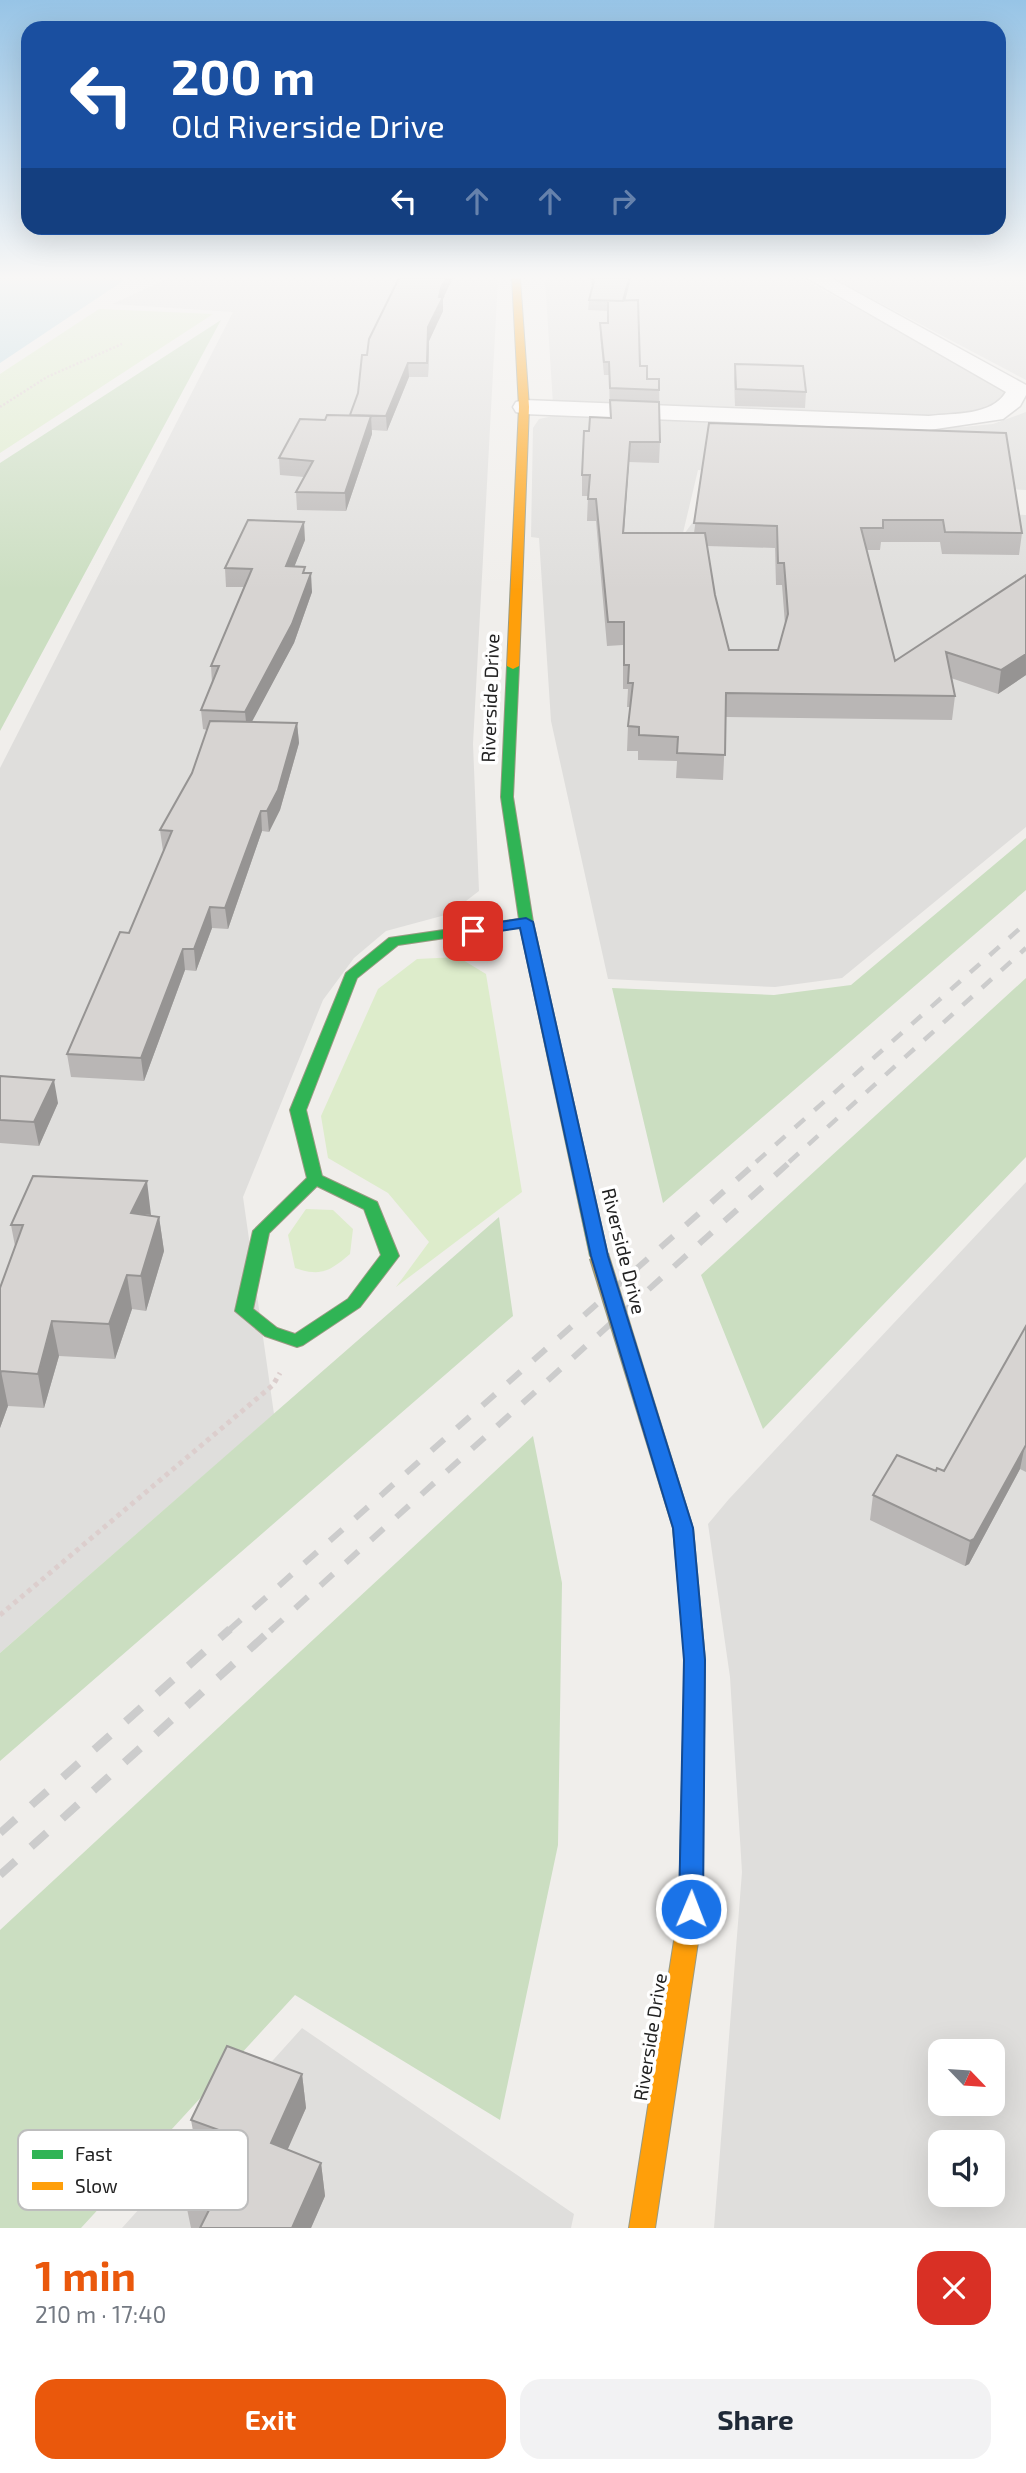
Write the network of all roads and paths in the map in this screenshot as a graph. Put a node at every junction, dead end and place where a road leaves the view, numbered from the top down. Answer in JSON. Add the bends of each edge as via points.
{"nodes":[{"id":1,"x":39,"y":382,"type":"edge"},
{"id":2,"x":522,"y":382,"type":"edge"},
{"id":3,"x":1004,"y":382,"type":"edge"},
{"id":4,"x":0,"y":407,"type":"edge"},
{"id":5,"x":524,"y":407,"type":"junction"},
{"id":6,"x":526,"y":922,"type":"junction"},
{"id":7,"x":315,"y":1179,"type":"junction"},
{"id":8,"x":297,"y":1341,"type":"junction"},
{"id":9,"x":0,"y":1615,"type":"edge"},
{"id":10,"x":642,"y":2228,"type":"edge"}],
"edges":[{"from":1,"to":4,"type":"path"},
{"from":2,"to":5,"type":"main road","name":"Riverside Drive"},
{"from":3,"to":5,"type":"street","via":[[1018,390],[1009,406],[996,414],[929,423]]},
{"from":5,"to":6,"type":"main road","name":"Riverside Drive","via":[[507,797]]},
{"from":6,"to":7,"type":"main road","via":[[394,941],[351,976],[298,1110]]},
{"from":6,"to":10,"type":"main road","name":"Riverside Drive","bridge":true,"via":[[599,1256],[683,1528],[695,1660],[691,1909]]},
{"from":7,"to":8,"type":"main road","via":[[261,1231],[244,1311],[271,1332]]},
{"from":7,"to":8,"type":"main road","via":[[371,1206],[390,1256],[354,1303]]},
{"from":8,"to":9,"type":"path","via":[[273,1385]]}]}
